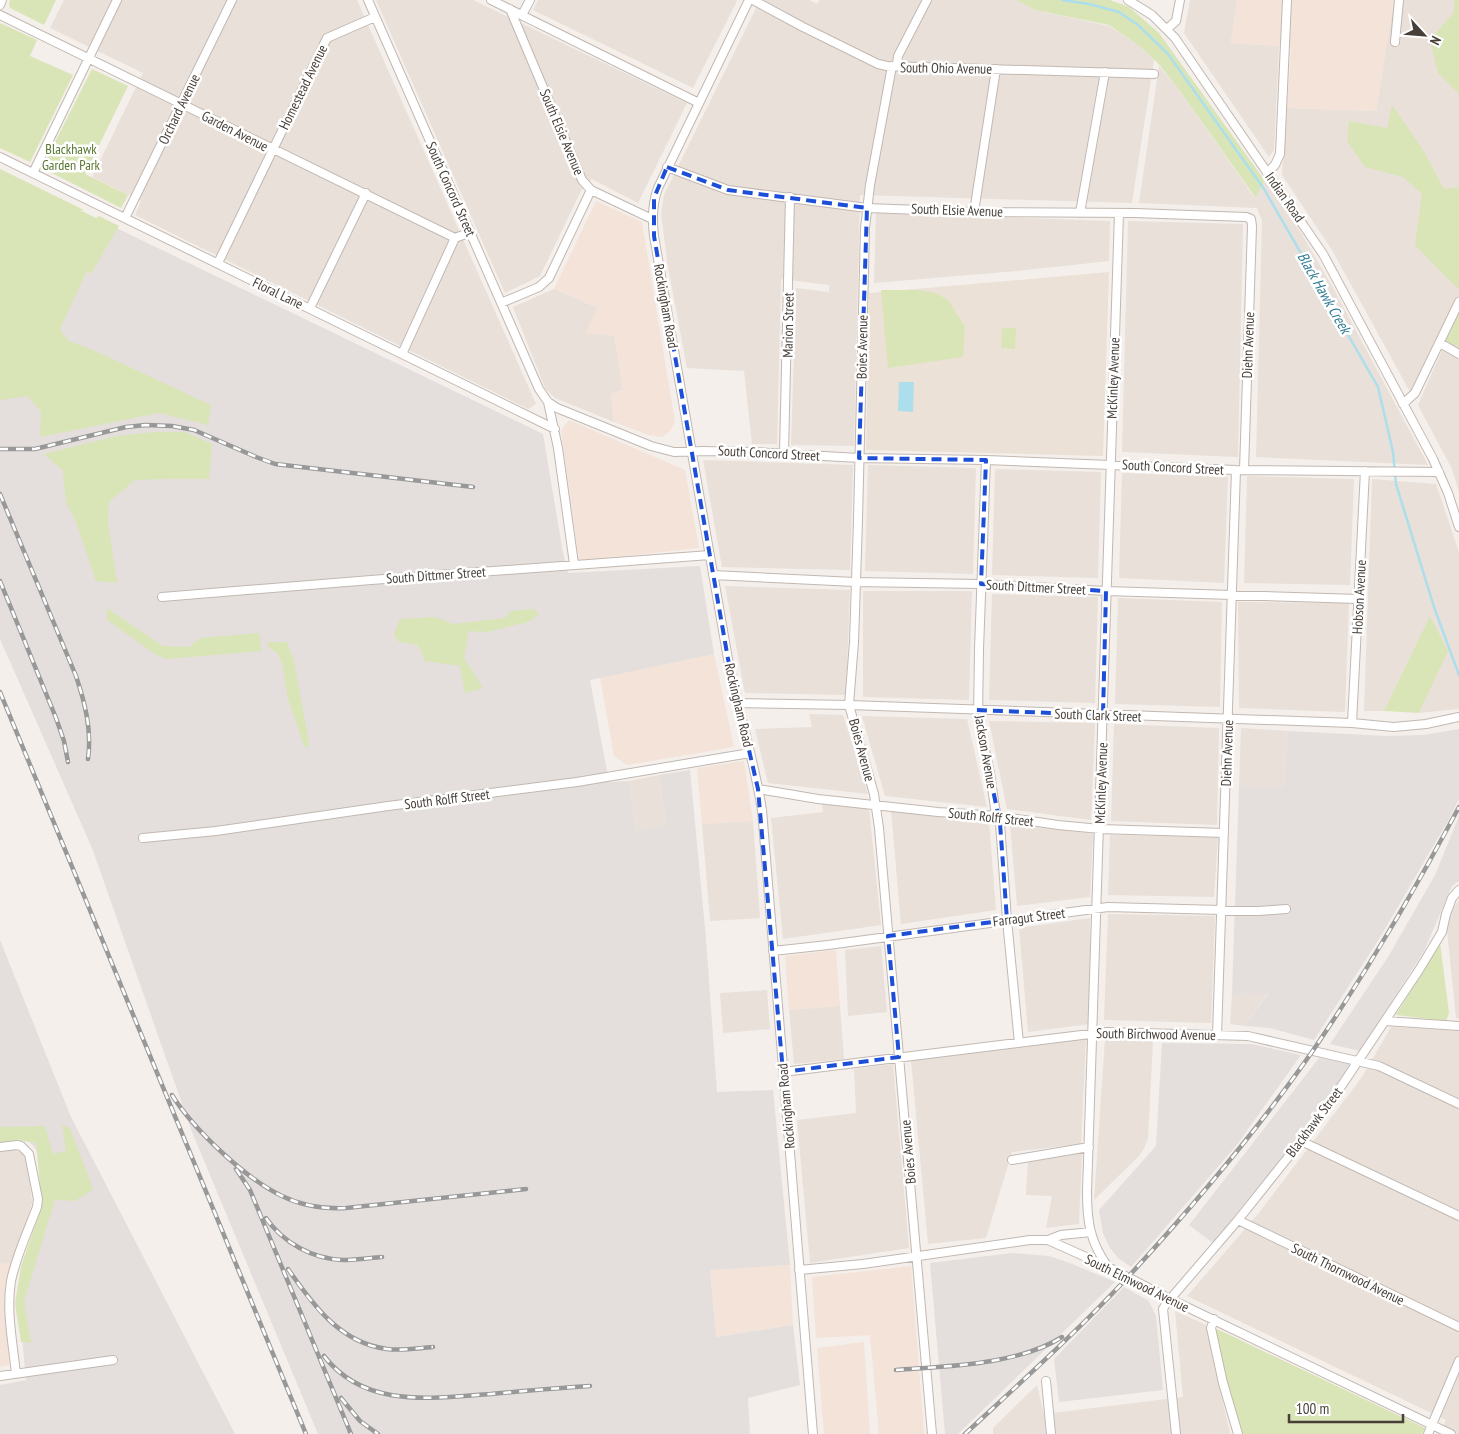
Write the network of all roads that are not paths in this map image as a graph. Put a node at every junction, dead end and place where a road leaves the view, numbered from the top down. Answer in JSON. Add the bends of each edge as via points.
{"nodes":[{"id":1,"x":2,"y":0,"type":"edge"},
{"id":2,"x":117,"y":0,"type":"edge"},
{"id":3,"x":232,"y":0,"type":"edge"},
{"id":4,"x":368,"y":0,"type":"edge"},
{"id":5,"x":491,"y":0,"type":"edge"},
{"id":6,"x":530,"y":0,"type":"edge"},
{"id":7,"x":749,"y":0,"type":"edge"},
{"id":8,"x":753,"y":0,"type":"edge"},
{"id":9,"x":927,"y":0,"type":"edge"},
{"id":10,"x":1128,"y":0,"type":"edge"},
{"id":11,"x":1180,"y":0,"type":"edge"},
{"id":12,"x":1287,"y":0,"type":"edge"},
{"id":13,"x":1399,"y":0,"type":"edge"},
{"id":14,"x":0,"y":5,"type":"edge"},
{"id":15,"x":510,"y":9,"type":"junction"},
{"id":16,"x":0,"y":15,"type":"edge"},
{"id":17,"x":522,"y":15,"type":"junction"},
{"id":18,"x":375,"y":17,"type":"junction"},
{"id":19,"x":1167,"y":29,"type":"junction"},
{"id":20,"x":1395,"y":42,"type":"dead end"},
{"id":21,"x":88,"y":58,"type":"junction"},
{"id":22,"x":895,"y":66,"type":"junction"},
{"id":23,"x":996,"y":69,"type":"junction"},
{"id":24,"x":1105,"y":72,"type":"junction"},
{"id":25,"x":1154,"y":74,"type":"dead end"},
{"id":26,"x":699,"y":103,"type":"junction"},
{"id":27,"x":181,"y":104,"type":"junction"},
{"id":28,"x":273,"y":150,"type":"junction"},
{"id":29,"x":0,"y":157,"type":"edge"},
{"id":30,"x":667,"y":167,"type":"junction"},
{"id":31,"x":33,"y":173,"type":"junction"},
{"id":32,"x":1268,"y":173,"type":"junction"},
{"id":33,"x":591,"y":190,"type":"junction"},
{"id":34,"x":366,"y":193,"type":"junction"},
{"id":35,"x":790,"y":197,"type":"junction"},
{"id":36,"x":867,"y":208,"type":"junction"},
{"id":37,"x":974,"y":212,"type":"junction"},
{"id":38,"x":1080,"y":213,"type":"junction"},
{"id":39,"x":1119,"y":213,"type":"junction"},
{"id":40,"x":125,"y":218,"type":"junction"},
{"id":41,"x":652,"y":219,"type":"junction"},
{"id":42,"x":1251,"y":219,"type":"joint"},
{"id":43,"x":470,"y":232,"type":"junction"},
{"id":44,"x":455,"y":238,"type":"junction"},
{"id":45,"x":218,"y":263,"type":"junction"},
{"id":46,"x":1459,"y":302,"type":"edge"},
{"id":47,"x":501,"y":303,"type":"junction"},
{"id":48,"x":310,"y":308,"type":"junction"},
{"id":49,"x":1440,"y":343,"type":"junction"},
{"id":50,"x":402,"y":354,"type":"junction"},
{"id":51,"x":1459,"y":354,"type":"edge"},
{"id":52,"x":548,"y":402,"type":"junction"},
{"id":53,"x":1404,"y":404,"type":"junction"},
{"id":54,"x":555,"y":429,"type":"junction"},
{"id":55,"x":691,"y":451,"type":"junction"},
{"id":56,"x":784,"y":453,"type":"junction"},
{"id":57,"x":860,"y":458,"type":"junction"},
{"id":58,"x":986,"y":460,"type":"junction"},
{"id":59,"x":1110,"y":464,"type":"junction"},
{"id":60,"x":1240,"y":470,"type":"junction"},
{"id":61,"x":1365,"y":471,"type":"junction"},
{"id":62,"x":1439,"y":472,"type":"junction"},
{"id":63,"x":1459,"y":526,"type":"edge"},
{"id":64,"x":710,"y":555,"type":"junction"},
{"id":65,"x":574,"y":564,"type":"junction"},
{"id":66,"x":714,"y":575,"type":"junction"},
{"id":67,"x":855,"y":582,"type":"junction"},
{"id":68,"x":981,"y":584,"type":"junction"},
{"id":69,"x":1106,"y":591,"type":"junction"},
{"id":70,"x":1232,"y":595,"type":"junction"},
{"id":71,"x":162,"y":597,"type":"dead end"},
{"id":72,"x":1359,"y":599,"type":"junction"},
{"id":73,"x":737,"y":703,"type":"junction"},
{"id":74,"x":849,"y":705,"type":"junction"},
{"id":75,"x":978,"y":710,"type":"junction"},
{"id":76,"x":1103,"y":715,"type":"junction"},
{"id":77,"x":1459,"y":717,"type":"edge"},
{"id":78,"x":1228,"y":719,"type":"junction"},
{"id":79,"x":1352,"y":723,"type":"junction"},
{"id":80,"x":750,"y":753,"type":"junction"},
{"id":81,"x":758,"y":789,"type":"junction"},
{"id":82,"x":875,"y":805,"type":"junction"},
{"id":83,"x":998,"y":816,"type":"junction"},
{"id":84,"x":1100,"y":829,"type":"junction"},
{"id":85,"x":1224,"y":832,"type":"junction"},
{"id":86,"x":143,"y":838,"type":"dead end"},
{"id":87,"x":1459,"y":890,"type":"edge"},
{"id":88,"x":1097,"y":908,"type":"junction"},
{"id":89,"x":1286,"y":909,"type":"dead end"},
{"id":90,"x":1221,"y":910,"type":"junction"},
{"id":91,"x":1007,"y":920,"type":"junction"},
{"id":92,"x":888,"y":936,"type":"junction"},
{"id":93,"x":773,"y":950,"type":"junction"},
{"id":94,"x":1385,"y":1021,"type":"junction"},
{"id":95,"x":1459,"y":1026,"type":"edge"},
{"id":96,"x":1092,"y":1033,"type":"junction"},
{"id":97,"x":1218,"y":1035,"type":"junction"},
{"id":98,"x":1018,"y":1043,"type":"junction"},
{"id":99,"x":900,"y":1057,"type":"junction"},
{"id":100,"x":1359,"y":1060,"type":"junction"},
{"id":101,"x":783,"y":1072,"type":"junction"},
{"id":102,"x":1459,"y":1104,"type":"edge"},
{"id":103,"x":1301,"y":1141,"type":"junction"},
{"id":104,"x":0,"y":1147,"type":"edge"},
{"id":105,"x":1088,"y":1148,"type":"junction"},
{"id":106,"x":1012,"y":1160,"type":"dead end"},
{"id":107,"x":1459,"y":1216,"type":"edge"},
{"id":108,"x":1238,"y":1220,"type":"junction"},
{"id":109,"x":1091,"y":1232,"type":"junction"},
{"id":110,"x":1048,"y":1240,"type":"junction"},
{"id":111,"x":917,"y":1255,"type":"junction"},
{"id":112,"x":1108,"y":1267,"type":"junction"},
{"id":113,"x":799,"y":1270,"type":"junction"},
{"id":114,"x":1170,"y":1299,"type":"junction"},
{"id":115,"x":1214,"y":1319,"type":"junction"},
{"id":116,"x":1459,"y":1327,"type":"edge"},
{"id":117,"x":114,"y":1360,"type":"dead end"},
{"id":118,"x":1459,"y":1361,"type":"edge"},
{"id":119,"x":16,"y":1374,"type":"junction"},
{"id":120,"x":0,"y":1376,"type":"edge"},
{"id":121,"x":1046,"y":1381,"type":"dead end"},
{"id":122,"x":1432,"y":1425,"type":"junction"},
{"id":123,"x":813,"y":1434,"type":"edge"},
{"id":124,"x":932,"y":1434,"type":"edge"},
{"id":125,"x":1051,"y":1434,"type":"edge"},
{"id":126,"x":1176,"y":1434,"type":"edge"},
{"id":127,"x":1238,"y":1434,"type":"edge"},
{"id":128,"x":1428,"y":1434,"type":"edge"},
{"id":129,"x":1451,"y":1434,"type":"edge"}],
"edges":[{"from":1,"to":14,"type":"street"},
{"from":2,"to":21,"type":"street"},
{"from":3,"to":27,"type":"street","name":"Orchard Avenue"},
{"from":4,"to":18,"type":"street","name":"South Concord Street"},
{"from":5,"to":15,"type":"street"},
{"from":6,"to":17,"type":"street"},
{"from":7,"to":26,"type":"street","name":"Rockingham Road"},
{"from":8,"to":22,"type":"street","name":"South Ohio Avenue","via":[[878,64]]},
{"from":9,"to":22,"type":"street","name":"Boies Avenue"},
{"from":10,"to":19,"type":"street","name":"Indian Road"},
{"from":11,"to":19,"type":"street","via":[[1176,22]]},
{"from":12,"to":32,"type":"street","via":[[1280,154]]},
{"from":13,"to":20,"type":"street"},
{"from":15,"to":17,"type":"street"},
{"from":15,"to":33,"type":"street","name":"South Elsie Avenue","via":[[582,180]]},
{"from":16,"to":21,"type":"street","name":"Garden Avenue"},
{"from":17,"to":26,"type":"street"},
{"from":18,"to":28,"type":"street","name":"Homestead Avenue","via":[[327,38]]},
{"from":18,"to":43,"type":"street","name":"South Concord Street"},
{"from":19,"to":32,"type":"street","name":"Indian Road"},
{"from":21,"to":27,"type":"street","name":"Garden Avenue"},
{"from":21,"to":31,"type":"street"},
{"from":22,"to":23,"type":"street","name":"South Ohio Avenue"},
{"from":22,"to":36,"type":"street","name":"Boies Avenue"},
{"from":23,"to":24,"type":"street","name":"South Ohio Avenue"},
{"from":23,"to":37,"type":"street"},
{"from":24,"to":25,"type":"street","name":"South Ohio Avenue"},
{"from":24,"to":38,"type":"street"},
{"from":26,"to":30,"type":"street","name":"Rockingham Road"},
{"from":27,"to":28,"type":"street","name":"Garden Avenue"},
{"from":27,"to":40,"type":"street","name":"Orchard Avenue"},
{"from":28,"to":34,"type":"street","name":"Garden Avenue"},
{"from":28,"to":45,"type":"street","name":"Homestead Avenue"},
{"from":29,"to":31,"type":"street","name":"Floral Lane"},
{"from":30,"to":35,"type":"street","name":"South Elsie Avenue","via":[[728,190]]},
{"from":30,"to":41,"type":"street","name":"Rockingham Road","via":[[654,198]]},
{"from":31,"to":40,"type":"street","name":"Floral Lane"},
{"from":32,"to":53,"type":"street","name":"Indian Road","via":[[1323,254]]},
{"from":33,"to":41,"type":"street","name":"South Elsie Avenue"},
{"from":33,"to":47,"type":"street","via":[[549,278],[539,287]]},
{"from":34,"to":44,"type":"street","name":"Garden Avenue"},
{"from":34,"to":48,"type":"street"},
{"from":35,"to":36,"type":"street","name":"South Elsie Avenue"},
{"from":35,"to":56,"type":"street","name":"Marion Street"},
{"from":36,"to":37,"type":"street","name":"South Elsie Avenue"},
{"from":36,"to":57,"type":"street","name":"Boies Avenue"},
{"from":37,"to":38,"type":"street","name":"South Elsie Avenue"},
{"from":38,"to":39,"type":"street","name":"South Elsie Avenue"},
{"from":39,"to":42,"type":"street","name":"South Elsie Avenue"},
{"from":39,"to":59,"type":"street","name":"McKinley Avenue"},
{"from":40,"to":45,"type":"street","name":"Floral Lane"},
{"from":41,"to":55,"type":"street","name":"Rockingham Road"},
{"from":42,"to":60,"type":"street","name":"Diehn Avenue"},
{"from":43,"to":44,"type":"street"},
{"from":43,"to":47,"type":"street","name":"South Concord Street"},
{"from":44,"to":50,"type":"street"},
{"from":45,"to":48,"type":"street","name":"Floral Lane"},
{"from":46,"to":49,"type":"street"},
{"from":47,"to":52,"type":"street","name":"South Concord Street","via":[[539,390]]},
{"from":48,"to":50,"type":"street","name":"Floral Lane"},
{"from":49,"to":51,"type":"street"},
{"from":49,"to":53,"type":"street","via":[[1415,394]]},
{"from":50,"to":54,"type":"street","name":"Floral Lane"},
{"from":52,"to":54,"type":"street"},
{"from":52,"to":55,"type":"street","name":"South Concord Street","via":[[651,446],[674,452]]},
{"from":53,"to":62,"type":"street","name":"Indian Road"},
{"from":54,"to":65,"type":"street"},
{"from":55,"to":56,"type":"street","name":"South Concord Street"},
{"from":55,"to":64,"type":"street","name":"Rockingham Road"},
{"from":56,"to":57,"type":"street","name":"South Concord Street"},
{"from":57,"to":58,"type":"street","name":"South Concord Street"},
{"from":57,"to":67,"type":"street","name":"Boies Avenue"},
{"from":58,"to":59,"type":"street","name":"South Concord Street"},
{"from":58,"to":68,"type":"street","name":"Jackson Avenue"},
{"from":59,"to":60,"type":"street","name":"South Concord Street"},
{"from":59,"to":69,"type":"street","name":"McKinley Avenue"},
{"from":60,"to":61,"type":"street","name":"South Concord Street"},
{"from":60,"to":70,"type":"street","name":"Diehn Avenue"},
{"from":61,"to":62,"type":"street","name":"South Concord Street"},
{"from":61,"to":72,"type":"street","name":"Hobson Avenue"},
{"from":62,"to":63,"type":"street","name":"Indian Road"},
{"from":64,"to":65,"type":"street","name":"South Dittmer Street"},
{"from":64,"to":66,"type":"street","name":"Rockingham Road"},
{"from":65,"to":71,"type":"street","name":"South Dittmer Street"},
{"from":66,"to":67,"type":"street","name":"South Dittmer Street"},
{"from":66,"to":73,"type":"street","name":"Rockingham Road"},
{"from":67,"to":68,"type":"street","name":"South Dittmer Street"},
{"from":67,"to":74,"type":"street","name":"Boies Avenue"},
{"from":68,"to":69,"type":"street","name":"South Dittmer Street"},
{"from":68,"to":75,"type":"street","name":"Jackson Avenue"},
{"from":69,"to":70,"type":"street","name":"South Dittmer Street"},
{"from":69,"to":76,"type":"street","name":"McKinley Avenue"},
{"from":70,"to":72,"type":"street","name":"South Dittmer Street"},
{"from":70,"to":78,"type":"street","name":"Diehn Avenue"},
{"from":72,"to":79,"type":"street","name":"Hobson Avenue"},
{"from":73,"to":74,"type":"street","name":"South Clark Street"},
{"from":73,"to":80,"type":"street","name":"Rockingham Road"},
{"from":74,"to":75,"type":"street","name":"South Clark Street"},
{"from":74,"to":82,"type":"street","name":"Boies Avenue"},
{"from":75,"to":76,"type":"street","name":"South Clark Street"},
{"from":75,"to":83,"type":"street","name":"Jackson Avenue"},
{"from":76,"to":78,"type":"street","name":"South Clark Street"},
{"from":76,"to":84,"type":"street","name":"McKinley Avenue"},
{"from":77,"to":79,"type":"street","name":"South Clark Street","via":[[1394,727]]},
{"from":78,"to":79,"type":"street","name":"South Clark Street"},
{"from":78,"to":85,"type":"street","name":"Diehn Avenue"},
{"from":80,"to":81,"type":"street","name":"Rockingham Road"},
{"from":80,"to":86,"type":"street","name":"South Rolff Street","via":[[578,782]]},
{"from":81,"to":82,"type":"street","name":"South Rolff Street"},
{"from":81,"to":93,"type":"street","name":"Rockingham Road"},
{"from":82,"to":83,"type":"street","name":"South Rolff Street"},
{"from":82,"to":92,"type":"street","name":"Boies Avenue"},
{"from":83,"to":84,"type":"street","name":"South Rolff Street"},
{"from":83,"to":91,"type":"street","name":"Jackson Avenue"},
{"from":84,"to":85,"type":"street","name":"South Rolff Street"},
{"from":84,"to":88,"type":"street","name":"McKinley Avenue"},
{"from":85,"to":90,"type":"street","name":"Diehn Avenue"},
{"from":87,"to":94,"type":"street","name":"Blackhawk Street","via":[[1452,898],[1442,932]]},
{"from":88,"to":90,"type":"street","name":"Farragut Street"},
{"from":88,"to":91,"type":"street","name":"Farragut Street"},
{"from":88,"to":96,"type":"street","name":"McKinley Avenue"},
{"from":89,"to":90,"type":"street","name":"Farragut Street"},
{"from":90,"to":97,"type":"street","name":"Diehn Avenue"},
{"from":91,"to":92,"type":"street","name":"Farragut Street"},
{"from":91,"to":98,"type":"street","name":"Jackson Avenue"},
{"from":92,"to":93,"type":"street","name":"Farragut Street"},
{"from":92,"to":99,"type":"street","name":"Boies Avenue"},
{"from":93,"to":101,"type":"street","name":"Rockingham Road"},
{"from":94,"to":95,"type":"street"},
{"from":94,"to":100,"type":"street","name":"Blackhawk Street"},
{"from":96,"to":97,"type":"street","name":"South Birchwood Avenue"},
{"from":96,"to":98,"type":"street","name":"South Birchwood Avenue"},
{"from":96,"to":105,"type":"street","name":"McKinley Avenue"},
{"from":97,"to":100,"type":"street","name":"South Birchwood Avenue","via":[[1248,1036]]},
{"from":98,"to":99,"type":"street","name":"South Birchwood Avenue"},
{"from":99,"to":101,"type":"street","name":"South Birchwood Avenue"},
{"from":99,"to":111,"type":"street","name":"Boies Avenue"},
{"from":100,"to":102,"type":"street","name":"South Birchwood Avenue","via":[[1379,1066]]},
{"from":100,"to":103,"type":"street","name":"Blackhawk Street"},
{"from":101,"to":113,"type":"street","name":"Rockingham Road"},
{"from":103,"to":107,"type":"street"},
{"from":103,"to":108,"type":"street","name":"Blackhawk Street"},
{"from":104,"to":119,"type":"street","via":[[17,1145],[29,1154],[38,1199],[11,1282],[9,1311]]},
{"from":105,"to":106,"type":"street"},
{"from":105,"to":109,"type":"street","name":"McKinley Avenue","via":[[1087,1218]]},
{"from":108,"to":114,"type":"street","name":"Blackhawk Street"},
{"from":108,"to":116,"type":"street","name":"South Thornwood Avenue"},
{"from":109,"to":110,"type":"street","via":[[1061,1235]]},
{"from":109,"to":112,"type":"street","name":"McKinley Avenue","via":[[1098,1253]]},
{"from":110,"to":111,"type":"street","name":"South Elmwood Avenue"},
{"from":110,"to":112,"type":"street","name":"South Elmwood Avenue"},
{"from":111,"to":113,"type":"street","name":"South Elmwood Avenue"},
{"from":111,"to":124,"type":"street","name":"Boies Avenue"},
{"from":112,"to":114,"type":"street","name":"South Elmwood Avenue"},
{"from":113,"to":123,"type":"street","name":"Rockingham Road"},
{"from":114,"to":115,"type":"street","name":"South Elmwood Avenue"},
{"from":114,"to":126,"type":"street","via":[[1163,1309]]},
{"from":115,"to":122,"type":"street","name":"South Elmwood Avenue"},
{"from":115,"to":127,"type":"street","via":[[1211,1328]]},
{"from":117,"to":119,"type":"street"},
{"from":118,"to":122,"type":"street"},
{"from":119,"to":120,"type":"street"},
{"from":121,"to":125,"type":"street"},
{"from":122,"to":128,"type":"street"},
{"from":122,"to":129,"type":"street","name":"South Elmwood Avenue"}]}
